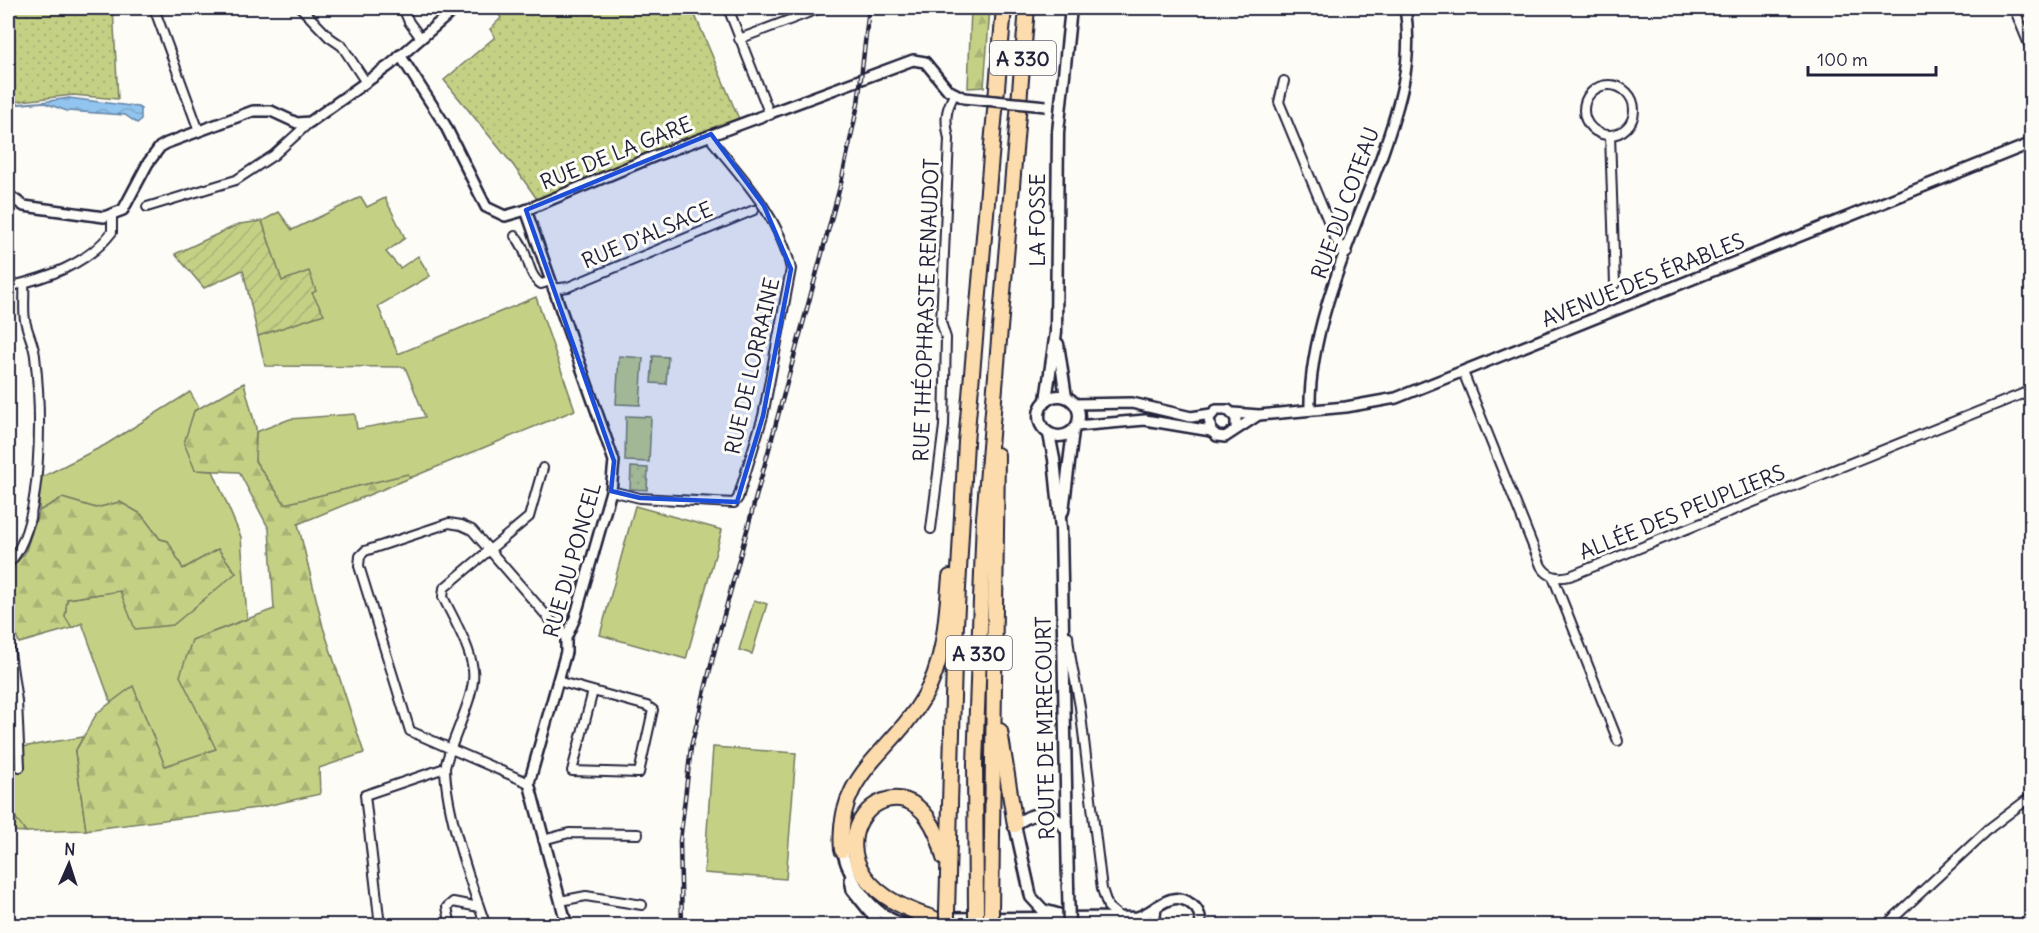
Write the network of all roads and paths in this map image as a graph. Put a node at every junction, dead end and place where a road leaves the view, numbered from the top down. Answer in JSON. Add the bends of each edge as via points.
{"nodes":[{"id":1,"x":154,"y":8,"type":"edge"},
{"id":2,"x":302,"y":8,"type":"edge"},
{"id":3,"x":403,"y":8,"type":"edge"},
{"id":4,"x":456,"y":8,"type":"edge"},
{"id":5,"x":728,"y":8,"type":"edge"},
{"id":6,"x":821,"y":8,"type":"edge"},
{"id":7,"x":1004,"y":8,"type":"edge"},
{"id":8,"x":1027,"y":8,"type":"edge"},
{"id":9,"x":1071,"y":8,"type":"edge"},
{"id":10,"x":1405,"y":8,"type":"edge"},
{"id":11,"x":2014,"y":8,"type":"edge"},
{"id":12,"x":420,"y":37,"type":"junction"},
{"id":13,"x":739,"y":39,"type":"junction"},
{"id":14,"x":2031,"y":52,"type":"edge"},
{"id":15,"x":400,"y":55,"type":"junction"},
{"id":16,"x":365,"y":81,"type":"junction"},
{"id":17,"x":1284,"y":81,"type":"dead end"},
{"id":18,"x":954,"y":95,"type":"junction"},
{"id":19,"x":1060,"y":108,"type":"junction"},
{"id":20,"x":770,"y":115,"type":"junction"},
{"id":21,"x":310,"y":123,"type":"junction"},
{"id":22,"x":199,"y":131,"type":"junction"},
{"id":23,"x":711,"y":134,"type":"junction"},
{"id":24,"x":1610,"y":135,"type":"junction"},
{"id":25,"x":2031,"y":143,"type":"edge"},
{"id":26,"x":8,"y":195,"type":"edge"},
{"id":27,"x":147,"y":207,"type":"dead end"},
{"id":28,"x":526,"y":210,"type":"junction"},
{"id":29,"x":754,"y":210,"type":"dead end"},
{"id":30,"x":112,"y":215,"type":"junction"},
{"id":31,"x":515,"y":236,"type":"dead end"},
{"id":32,"x":1347,"y":253,"type":"junction"},
{"id":33,"x":24,"y":284,"type":"junction"},
{"id":34,"x":1615,"y":284,"type":"dead end"},
{"id":35,"x":552,"y":285,"type":"junction"},
{"id":36,"x":8,"y":287,"type":"edge"},
{"id":37,"x":1056,"y":332,"type":"junction"},
{"id":38,"x":1463,"y":372,"type":"junction"},
{"id":39,"x":2031,"y":390,"type":"edge"},
{"id":40,"x":993,"y":394,"type":"junction"},
{"id":41,"x":1046,"y":400,"type":"junction"},
{"id":42,"x":1070,"y":401,"type":"junction"},
{"id":43,"x":1310,"y":410,"type":"junction"},
{"id":44,"x":1233,"y":413,"type":"junction"},
{"id":45,"x":1211,"y":414,"type":"junction"},
{"id":46,"x":1259,"y":415,"type":"junction"},
{"id":47,"x":1074,"y":428,"type":"junction"},
{"id":48,"x":1236,"y":429,"type":"junction"},
{"id":49,"x":1211,"y":431,"type":"junction"},
{"id":50,"x":1048,"y":434,"type":"junction"},
{"id":51,"x":543,"y":468,"type":"dead end"},
{"id":52,"x":611,"y":491,"type":"junction"},
{"id":53,"x":931,"y":529,"type":"dead end"},
{"id":54,"x":1061,"y":529,"type":"junction"},
{"id":55,"x":489,"y":549,"type":"junction"},
{"id":56,"x":959,"y":552,"type":"junction"},
{"id":57,"x":8,"y":564,"type":"edge"},
{"id":58,"x":1553,"y":577,"type":"junction"},
{"id":59,"x":1062,"y":620,"type":"junction"},
{"id":60,"x":995,"y":633,"type":"junction"},
{"id":61,"x":566,"y":638,"type":"junction"},
{"id":62,"x":8,"y":639,"type":"edge"},
{"id":63,"x":557,"y":681,"type":"junction"},
{"id":64,"x":593,"y":691,"type":"junction"},
{"id":65,"x":1618,"y":741,"type":"dead end"},
{"id":66,"x":449,"y":747,"type":"junction"},
{"id":67,"x":20,"y":767,"type":"dead end"},
{"id":68,"x":445,"y":768,"type":"junction"},
{"id":69,"x":529,"y":783,"type":"junction"},
{"id":70,"x":2031,"y":796,"type":"edge"},
{"id":71,"x":1015,"y":825,"type":"junction"},
{"id":72,"x":1066,"y":829,"type":"junction"},
{"id":73,"x":638,"y":834,"type":"dead end"},
{"id":74,"x":543,"y":840,"type":"junction"},
{"id":75,"x":842,"y":850,"type":"joint"},
{"id":76,"x":850,"y":877,"type":"junction"},
{"id":77,"x":948,"y":878,"type":"junction"},
{"id":78,"x":560,"y":901,"type":"junction"},
{"id":79,"x":642,"y":905,"type":"dead end"},
{"id":80,"x":479,"y":907,"type":"junction"},
{"id":81,"x":1156,"y":907,"type":"junction"},
{"id":82,"x":1122,"y":917,"type":"junction"},
{"id":83,"x":933,"y":918,"type":"junction"},
{"id":84,"x":976,"y":919,"type":"edge"},
{"id":85,"x":991,"y":919,"type":"edge"},
{"id":86,"x":1072,"y":922,"type":"edge"},
{"id":87,"x":909,"y":925,"type":"edge"},
{"id":88,"x":1201,"y":925,"type":"edge"},
{"id":89,"x":380,"y":926,"type":"edge"},
{"id":90,"x":451,"y":926,"type":"edge"},
{"id":91,"x":486,"y":926,"type":"edge"},
{"id":92,"x":567,"y":926,"type":"edge"},
{"id":93,"x":881,"y":926,"type":"edge"},
{"id":94,"x":914,"y":926,"type":"edge"},
{"id":95,"x":947,"y":926,"type":"edge"},
{"id":96,"x":1154,"y":926,"type":"edge"},
{"id":97,"x":1885,"y":926,"type":"edge"}],
"edges":[{"from":1,"to":22,"type":"street"},
{"from":2,"to":16,"type":"street","via":[[342,46]]},
{"from":3,"to":12,"type":"street"},
{"from":4,"to":12,"type":"street"},
{"from":5,"to":13,"type":"street"},
{"from":6,"to":13,"type":"street"},
{"from":7,"to":56,"type":"highway","number":"A 330","via":[[974,331]]},
{"from":8,"to":40,"type":"highway","number":"A 330"},
{"from":9,"to":19,"type":"main road"},
{"from":10,"to":32,"type":"street","name":"RUE DU COTEAU","via":[[1409,51],[1402,96]]},
{"from":11,"to":14,"type":"street"},
{"from":12,"to":15,"type":"street"},
{"from":13,"to":20,"type":"street"},
{"from":15,"to":16,"type":"street"},
{"from":15,"to":28,"type":"street","name":"RUE DE LA GARE","via":[[445,125],[486,207],[505,216]]},
{"from":16,"to":21,"type":"street"},
{"from":17,"to":32,"type":"street","via":[[1279,102],[1336,240]]},
{"from":18,"to":19,"type":"street","bridge":true},
{"from":18,"to":20,"type":"street","name":"RUE DE LA GARE","via":[[926,62],[916,60]]},
{"from":18,"to":53,"type":"street","name":"RUE THÉOPHRASTE RENAUDOT","via":[[945,120],[950,139],[941,322],[946,338],[944,426]]},
{"from":19,"to":37,"type":"main road","name":"LA FOSSE"},
{"from":20,"to":23,"type":"street","name":"RUE DE LA GARE"},
{"from":21,"to":22,"type":"street","via":[[301,124],[259,110]]},
{"from":21,"to":27,"type":"street","via":[[274,155],[236,180]]},
{"from":22,"to":30,"type":"street","via":[[160,147],[125,207]]},
{"from":23,"to":28,"type":"street","name":"RUE DE LA GARE"},
{"from":23,"to":52,"type":"street","name":"RUE DE LORRAINE","via":[[713,142],[764,206],[791,269],[763,416],[737,502],[640,498]]},
{"from":24,"to":24,"type":"street","via":[[1626,129],[1635,108],[1624,90],[1605,85],[1588,96],[1584,112],[1591,128]]},
{"from":24,"to":34,"type":"street"},
{"from":25,"to":38,"type":"street","name":"AVENUE DES ÉRABLES"},
{"from":26,"to":30,"type":"street","via":[[24,206],[94,217]]},
{"from":28,"to":35,"type":"street","name":"RUE DU PONCEL"},
{"from":29,"to":35,"type":"street","name":"RUE D'ALSACE","via":[[568,287]]},
{"from":30,"to":33,"type":"street","via":[[112,232],[97,249],[72,265]]},
{"from":31,"to":35,"type":"street","via":[[523,244],[535,280]]},
{"from":32,"to":43,"type":"street","name":"RUE DU COTEAU","via":[[1320,331],[1311,378]]},
{"from":33,"to":36,"type":"street"},
{"from":33,"to":57,"type":"street","via":[[25,320],[35,354],[35,498],[17,554]]},
{"from":35,"to":52,"type":"street","name":"RUE DU PONCEL","via":[[614,460]]},
{"from":37,"to":41,"type":"main road","name":"LA FOSSE"},
{"from":37,"to":42,"type":"main road","name":"LA FOSSE"},
{"from":38,"to":43,"type":"street","name":"AVENUE DES ÉRABLES","via":[[1383,402]]},
{"from":38,"to":58,"type":"street","via":[[1541,566]]},
{"from":39,"to":58,"type":"street","name":"ALLÉE DES PEUPLIERS","via":[[1570,576]]},
{"from":40,"to":60,"type":"highway","via":[[997,447]]},
{"from":40,"to":84,"type":"highway","number":"A 330","via":[[978,664]]},
{"from":41,"to":42,"type":"main road","via":[[1056,396]]},
{"from":41,"to":50,"type":"main road","via":[[1039,420]]},
{"from":42,"to":45,"type":"street","via":[[1132,403],[1191,417]]},
{"from":42,"to":47,"type":"main road","via":[[1079,415]]},
{"from":43,"to":46,"type":"street","name":"AVENUE DES ÉRABLES"},
{"from":44,"to":45,"type":"street","via":[[1220,409]]},
{"from":44,"to":46,"type":"street","name":"AVENUE DES ÉRABLES"},
{"from":44,"to":48,"type":"street"},
{"from":45,"to":49,"type":"street"},
{"from":46,"to":48,"type":"street","name":"AVENUE DES ÉRABLES"},
{"from":47,"to":49,"type":"street","via":[[1145,420]]},
{"from":47,"to":50,"type":"main road","via":[[1064,436]]},
{"from":47,"to":54,"type":"main road","name":"ROUTE DE MIRECOURT"},
{"from":48,"to":49,"type":"street","via":[[1224,437]]},
{"from":50,"to":54,"type":"main road","name":"ROUTE DE MIRECOURT"},
{"from":51,"to":55,"type":"street","via":[[529,517]]},
{"from":52,"to":61,"type":"street","name":"RUE DU PONCEL","via":[[576,618]]},
{"from":54,"to":59,"type":"main road","name":"ROUTE DE MIRECOURT"},
{"from":55,"to":61,"type":"street"},
{"from":55,"to":66,"type":"street","via":[[443,592],[474,673],[463,716]]},
{"from":55,"to":66,"type":"street","via":[[472,530],[449,523],[360,556],[359,566],[410,731]]},
{"from":56,"to":75,"type":"highway","via":[[950,571],[943,641],[935,672],[906,723],[867,766],[846,800],[840,830]]},
{"from":56,"to":77,"type":"highway","number":"A 330"},
{"from":58,"to":65,"type":"street"},
{"from":59,"to":72,"type":"main road","name":"ROUTE DE MIRECOURT"},
{"from":59,"to":82,"type":"street","via":[[1080,707],[1102,889],[1108,907]]},
{"from":60,"to":71,"type":"highway","via":[[1001,743]]},
{"from":60,"to":85,"type":"highway"},
{"from":61,"to":63,"type":"street","name":"RUE DU PONCEL"},
{"from":62,"to":67,"type":"street","via":[[17,700]]},
{"from":63,"to":64,"type":"street"},
{"from":63,"to":69,"type":"street","name":"RUE DU PONCEL"},
{"from":64,"to":64,"type":"street","via":[[572,771],[639,773],[653,710]]},
{"from":66,"to":68,"type":"street"},
{"from":66,"to":69,"type":"street"},
{"from":68,"to":80,"type":"street","via":[[445,786]]},
{"from":68,"to":89,"type":"street","via":[[365,795]]},
{"from":69,"to":74,"type":"street","name":"RUE DU PONCEL"},
{"from":70,"to":97,"type":"street","via":[[1991,827]]},
{"from":71,"to":72,"type":"main road","via":[[1027,816],[1049,813]]},
{"from":71,"to":86,"type":"main road","via":[[1031,897],[1043,910]]},
{"from":72,"to":86,"type":"main road","name":"ROUTE DE MIRECOURT","bridge":true},
{"from":73,"to":74,"type":"street","via":[[569,833]]},
{"from":74,"to":78,"type":"street","name":"RUE DU PONCEL"},
{"from":75,"to":76,"type":"street"},
{"from":76,"to":87,"type":"street","via":[[877,908]]},
{"from":76,"to":93,"type":"street","via":[[852,890]]},
{"from":77,"to":83,"type":"highway","via":[[936,829],[921,808],[894,799],[874,806],[860,819],[854,845],[869,881],[889,901]]},
{"from":77,"to":95,"type":"highway","number":"A 330","bridge":true},
{"from":78,"to":79,"type":"street","via":[[585,896]]},
{"from":78,"to":92,"type":"street","name":"RUE DU PONCEL"},
{"from":80,"to":90,"type":"street","via":[[453,902],[447,907]]},
{"from":80,"to":91,"type":"street"},
{"from":81,"to":82,"type":"street","via":[[1143,915]]},
{"from":81,"to":88,"type":"street","via":[[1167,900],[1183,900],[1196,908]]},
{"from":81,"to":96,"type":"street"},
{"from":82,"to":86,"type":"street"},
{"from":83,"to":86,"type":"street"},
{"from":83,"to":87,"type":"street"},
{"from":87,"to":94,"type":"street"}]}
